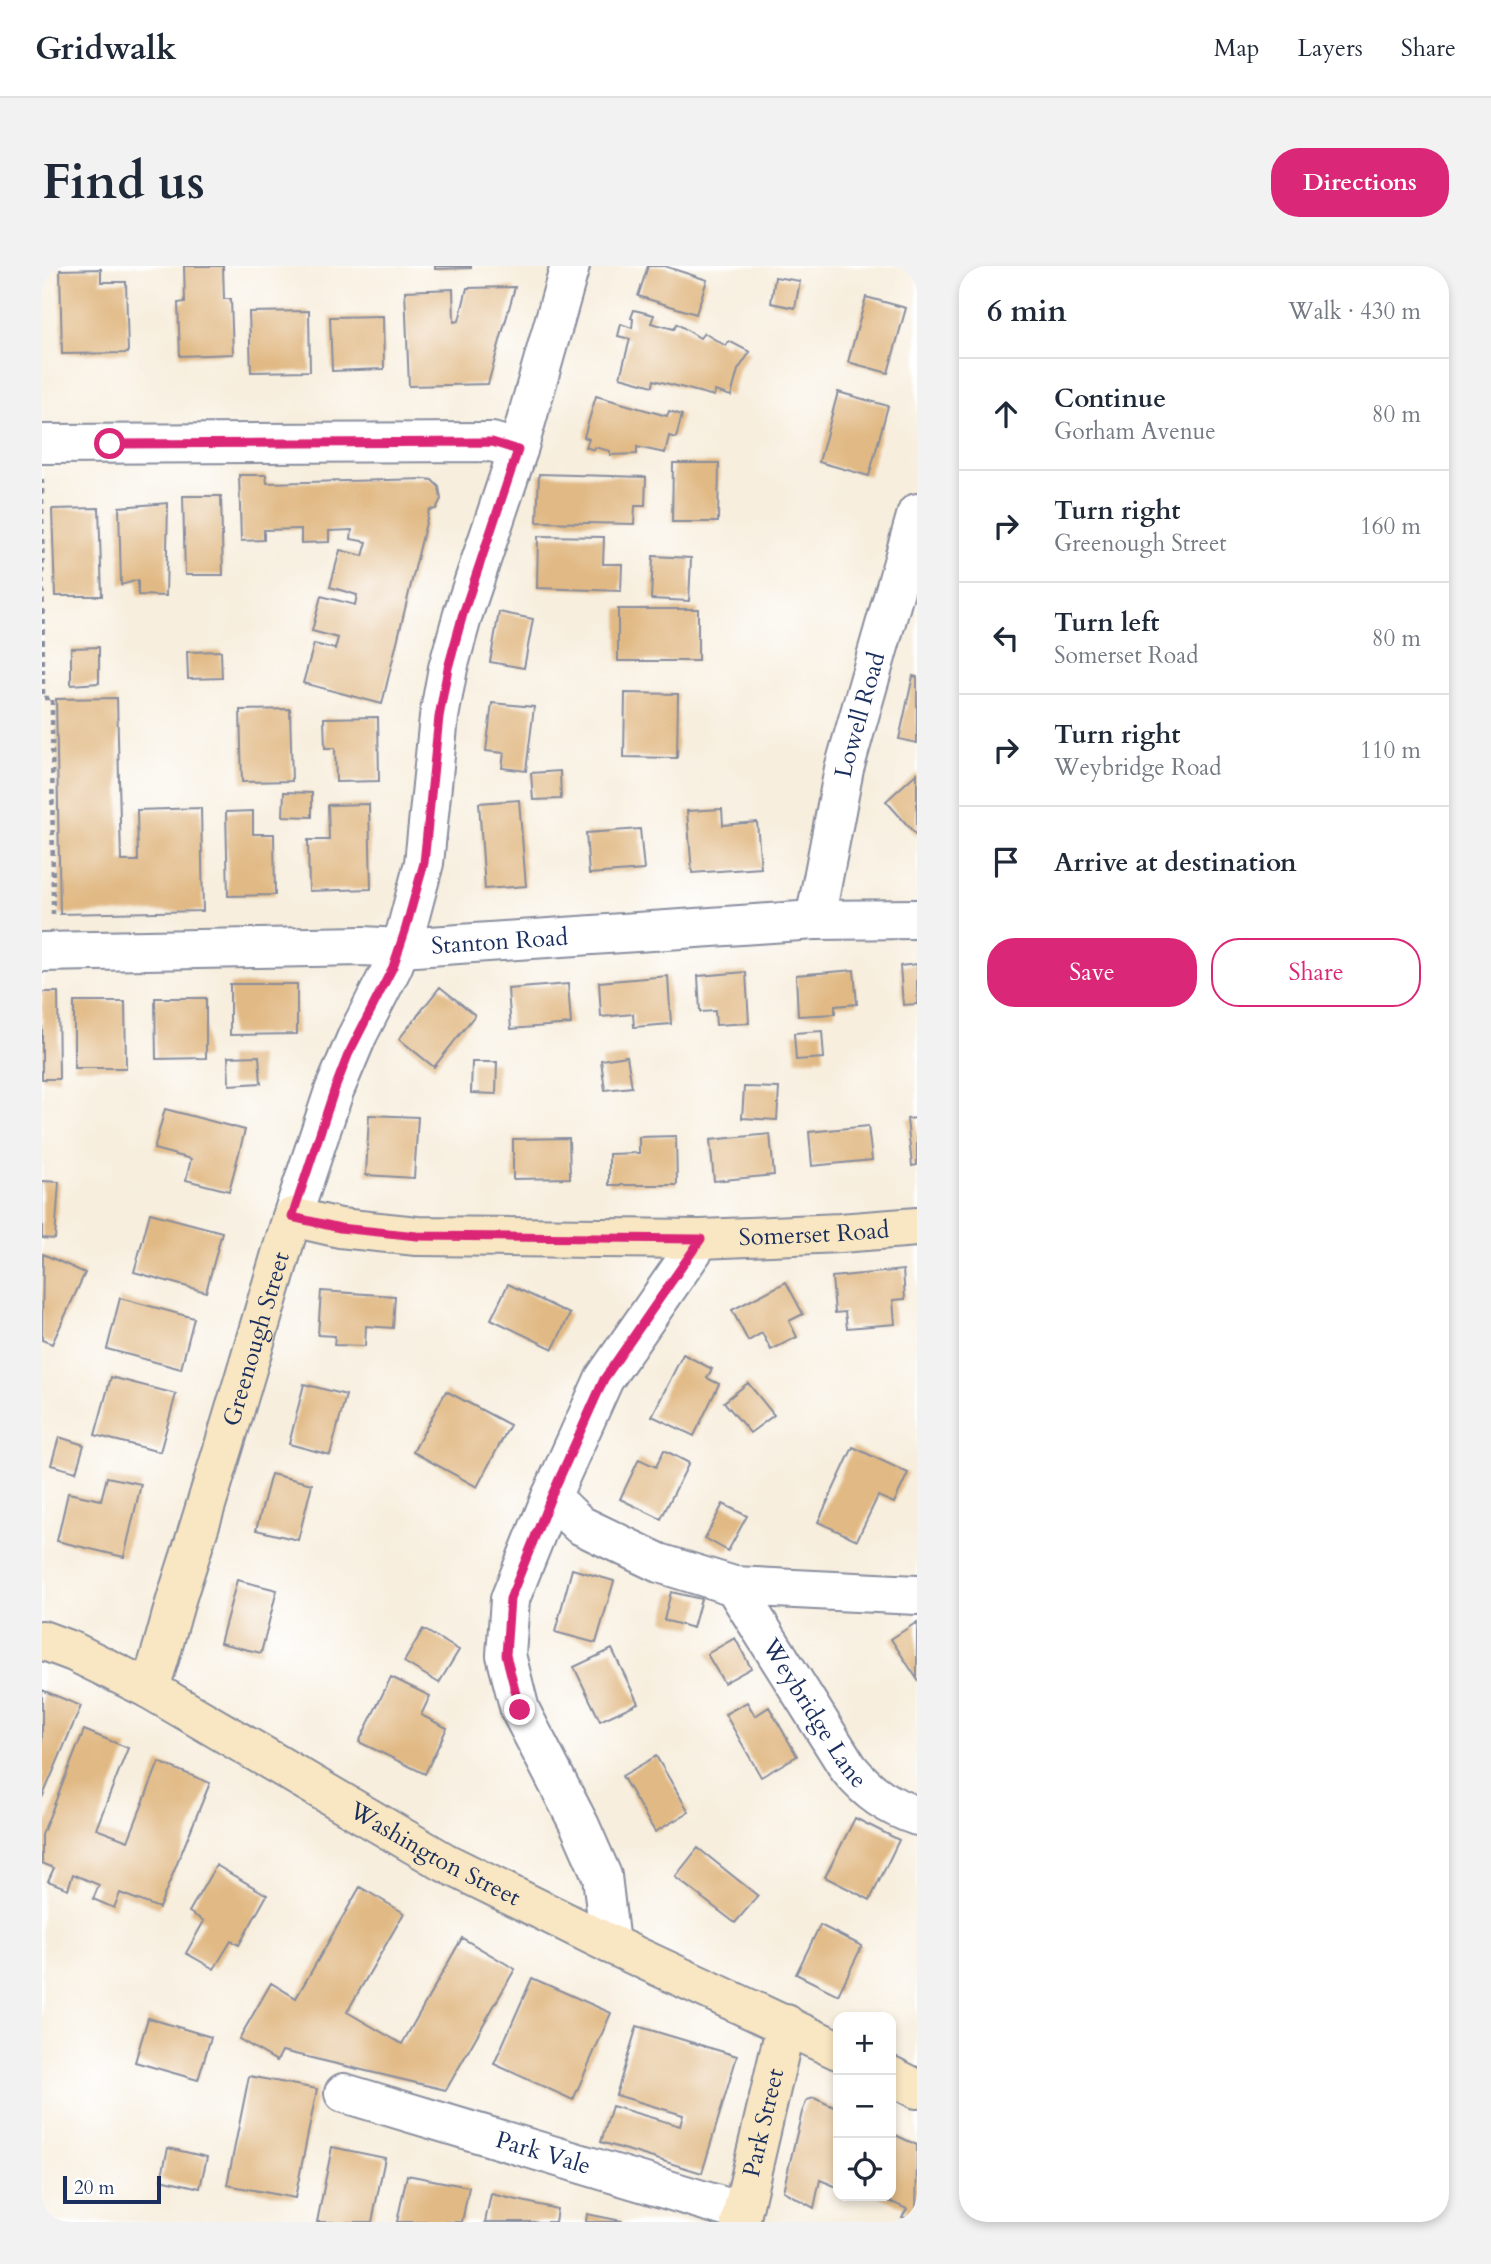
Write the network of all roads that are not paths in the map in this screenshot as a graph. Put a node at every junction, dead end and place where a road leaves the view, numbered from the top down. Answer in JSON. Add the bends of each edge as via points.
{"nodes":[{"id":1,"x":570,"y":266,"type":"edge"},
{"id":2,"x":42,"y":444,"type":"edge"},
{"id":3,"x":518,"y":450,"type":"junction"},
{"id":4,"x":917,"y":513,"type":"edge"},
{"id":5,"x":917,"y":919,"type":"edge"},
{"id":6,"x":815,"y":920,"type":"junction"},
{"id":7,"x":47,"y":935,"type":"edge"},
{"id":8,"x":400,"y":948,"type":"junction"},
{"id":9,"x":292,"y":1217,"type":"junction"},
{"id":10,"x":917,"y":1227,"type":"edge"},
{"id":11,"x":701,"y":1239,"type":"junction"},
{"id":12,"x":551,"y":1497,"type":"junction"},
{"id":13,"x":734,"y":1586,"type":"junction"},
{"id":14,"x":917,"y":1595,"type":"edge"},
{"id":15,"x":42,"y":1640,"type":"edge"},
{"id":16,"x":149,"y":1689,"type":"junction"},
{"id":17,"x":917,"y":1816,"type":"edge"},
{"id":18,"x":610,"y":1944,"type":"junction"},
{"id":19,"x":786,"y":2025,"type":"junction"},
{"id":20,"x":833,"y":2048,"type":"edge"},
{"id":21,"x":896,"y":2078,"type":"edge"},
{"id":22,"x":917,"y":2089,"type":"edge"},
{"id":23,"x":344,"y":2094,"type":"dead end"},
{"id":24,"x":741,"y":2217,"type":"edge"}],
"edges":[{"from":1,"to":3,"type":"street","name":"Greenough Street"},
{"from":2,"to":3,"type":"street","via":[[492,442]]},
{"from":3,"to":8,"type":"street","name":"Greenough Street","via":[[448,668],[424,863]]},
{"from":4,"to":6,"type":"street","name":"Lowell Road","via":[[844,769]]},
{"from":5,"to":6,"type":"street","name":"Stanton Road"},
{"from":6,"to":8,"type":"street","name":"Stanton Road"},
{"from":7,"to":8,"type":"street","name":"Stanton Road"},
{"from":8,"to":9,"type":"street","name":"Greenough Street","via":[[343,1067]]},
{"from":9,"to":11,"type":"street","name":"Somerset Road","via":[[340,1228],[417,1236]]},
{"from":9,"to":16,"type":"street","name":"Greenough Street"},
{"from":10,"to":11,"type":"street","name":"Somerset Road"},
{"from":11,"to":12,"type":"street","via":[[604,1379]]},
{"from":12,"to":13,"type":"street","via":[[580,1525],[659,1563]]},
{"from":12,"to":18,"type":"street","via":[[510,1599],[506,1655],[520,1710],[602,1876]]},
{"from":13,"to":14,"type":"street"},
{"from":13,"to":17,"type":"street","name":"Weybridge Lane","via":[[849,1769],[878,1799]]},
{"from":15,"to":16,"type":"street","name":"Washington Street"},
{"from":16,"to":18,"type":"street","name":"Washington Street","via":[[444,1862]]},
{"from":18,"to":19,"type":"street","name":"Washington Street"},
{"from":19,"to":20,"type":"street","name":"Washington Street"},
{"from":19,"to":24,"type":"street","name":"Park Street"},
{"from":21,"to":22,"type":"street"},
{"from":23,"to":24,"type":"street","name":"Park Vale"}]}
